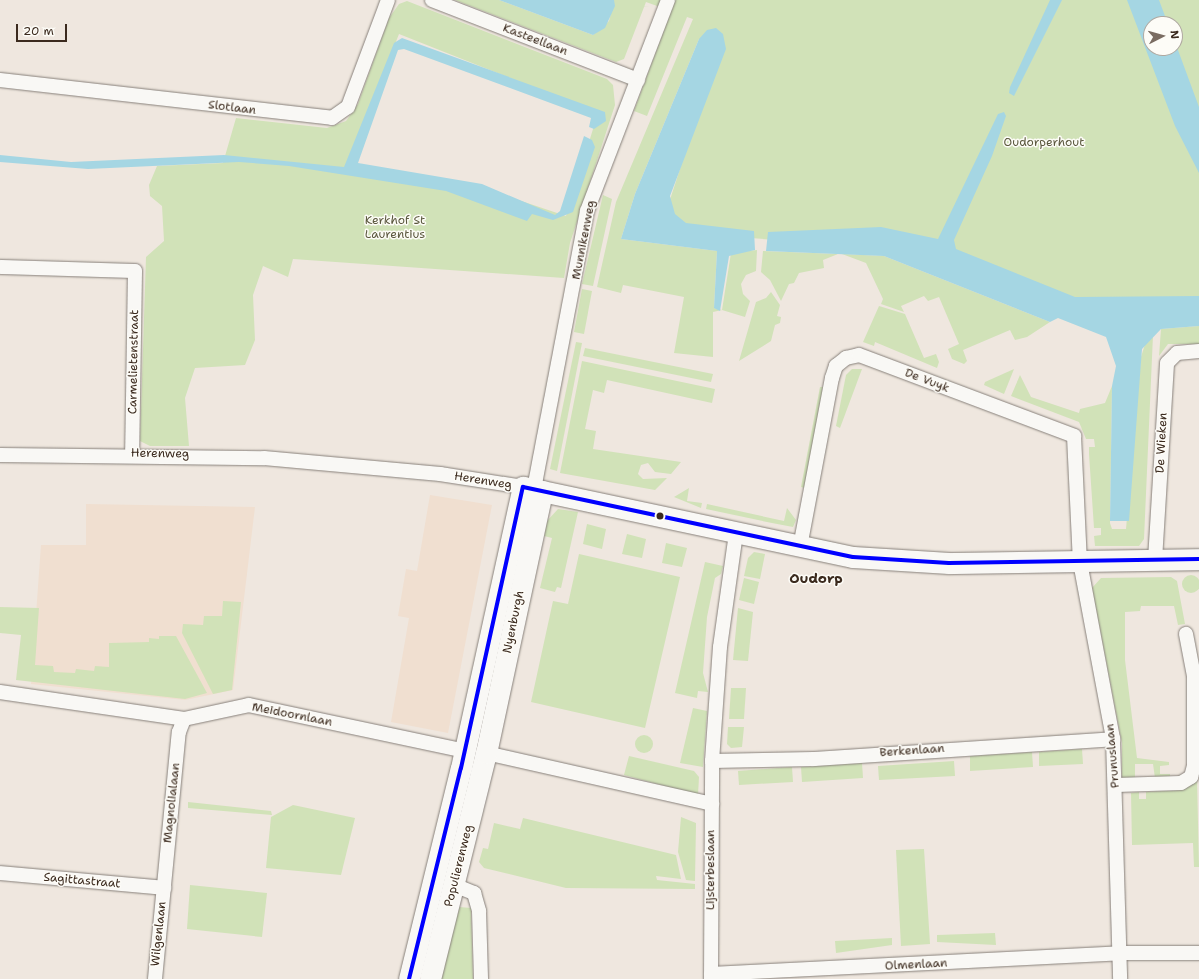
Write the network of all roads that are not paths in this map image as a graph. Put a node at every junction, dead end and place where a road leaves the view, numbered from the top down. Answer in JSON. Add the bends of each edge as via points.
{"nodes":[{"id":1,"x":388,"y":0,"type":"edge"},
{"id":2,"x":432,"y":0,"type":"edge"},
{"id":3,"x":668,"y":0,"type":"edge"},
{"id":4,"x":0,"y":80,"type":"edge"},
{"id":5,"x":638,"y":80,"type":"junction"},
{"id":6,"x":0,"y":267,"type":"edge"},
{"id":7,"x":1199,"y":351,"type":"edge"},
{"id":8,"x":132,"y":453,"type":"junction"},
{"id":9,"x":0,"y":455,"type":"edge"},
{"id":10,"x":533,"y":489,"type":"junction"},
{"id":11,"x":736,"y":533,"type":"junction"},
{"id":12,"x":800,"y":547,"type":"junction"},
{"id":13,"x":1155,"y":560,"type":"junction"},
{"id":14,"x":1199,"y":560,"type":"edge"},
{"id":15,"x":1080,"y":562,"type":"junction"},
{"id":16,"x":1186,"y":634,"type":"dead end"},
{"id":17,"x":1195,"y":659,"type":"edge"},
{"id":18,"x":0,"y":692,"type":"edge"},
{"id":19,"x":184,"y":719,"type":"junction"},
{"id":20,"x":1113,"y":739,"type":"junction"},
{"id":21,"x":465,"y":751,"type":"junction"},
{"id":22,"x":486,"y":753,"type":"junction"},
{"id":23,"x":712,"y":761,"type":"junction"},
{"id":24,"x":1116,"y":785,"type":"junction"},
{"id":25,"x":712,"y":804,"type":"junction"},
{"id":26,"x":0,"y":874,"type":"edge"},
{"id":27,"x":454,"y":884,"type":"junction"},
{"id":28,"x":164,"y":888,"type":"junction"},
{"id":29,"x":1120,"y":953,"type":"junction"},
{"id":30,"x":1199,"y":953,"type":"edge"},
{"id":31,"x":711,"y":977,"type":"edge"},
{"id":32,"x":155,"y":979,"type":"edge"},
{"id":33,"x":409,"y":979,"type":"edge"},
{"id":34,"x":430,"y":979,"type":"edge"},
{"id":35,"x":482,"y":979,"type":"edge"},
{"id":36,"x":1120,"y":979,"type":"edge"}],
"edges":[{"from":1,"to":4,"type":"street","name":"Slotlaan","via":[[348,107],[332,118]]},
{"from":2,"to":5,"type":"street","name":"Kasteellaan"},
{"from":3,"to":5,"type":"street","name":"Munnikenweg"},
{"from":5,"to":10,"type":"street","name":"Munnikenweg","via":[[587,211]]},
{"from":6,"to":8,"type":"street","name":"Carmelietenstraat","via":[[136,271]]},
{"from":7,"to":13,"type":"street","name":"De Wieken","via":[[1177,353],[1167,363]]},
{"from":8,"to":9,"type":"street","name":"Herenweg"},
{"from":8,"to":10,"type":"street","name":"Herenweg","via":[[326,462]]},
{"from":10,"to":11,"type":"street","name":"Herenweg"},
{"from":10,"to":21,"type":"street","name":"Nyenburgh"},
{"from":10,"to":22,"type":"street","name":"Nyenburgh"},
{"from":11,"to":12,"type":"street","name":"Herenweg"},
{"from":11,"to":23,"type":"street","via":[[720,647]]},
{"from":12,"to":15,"type":"street","name":"Herenweg","via":[[887,561]]},
{"from":12,"to":15,"type":"street","name":"De Vuyk","via":[[832,378],[836,366],[846,358],[859,355],[1074,436]]},
{"from":13,"to":14,"type":"street","name":"Herenweg"},
{"from":13,"to":15,"type":"street","name":"Herenweg"},
{"from":15,"to":20,"type":"street","name":"Prunuslaan"},
{"from":16,"to":17,"type":"street"},
{"from":17,"to":24,"type":"street","via":[[1194,766],[1191,778],[1181,783]]},
{"from":18,"to":19,"type":"street","name":"Meidoornlaan"},
{"from":19,"to":21,"type":"street","name":"Meidoornlaan","via":[[250,705]]},
{"from":19,"to":28,"type":"street","name":"Magnolialaan","via":[[179,732]]},
{"from":20,"to":23,"type":"street","name":"Berkenlaan","via":[[814,759]]},
{"from":20,"to":24,"type":"street","name":"Prunuslaan"},
{"from":21,"to":22,"type":"street"},
{"from":21,"to":33,"type":"street","name":"Populierenweg"},
{"from":22,"to":25,"type":"street"},
{"from":22,"to":27,"type":"street","name":"Populierenweg"},
{"from":23,"to":25,"type":"street","name":"Lijsterbeslaan"},
{"from":24,"to":29,"type":"street","name":"Prunuslaan"},
{"from":25,"to":31,"type":"street","name":"Lijsterbeslaan"},
{"from":26,"to":28,"type":"street","name":"Sagittastraat"},
{"from":27,"to":34,"type":"street","name":"Populierenweg"},
{"from":27,"to":35,"type":"street","via":[[474,893],[476,899]]},
{"from":28,"to":32,"type":"street","name":"Wilgenlaan"},
{"from":29,"to":30,"type":"street"},
{"from":29,"to":31,"type":"street","name":"Olmenlaan"},
{"from":29,"to":36,"type":"street","name":"Prunuslaan"}]}
